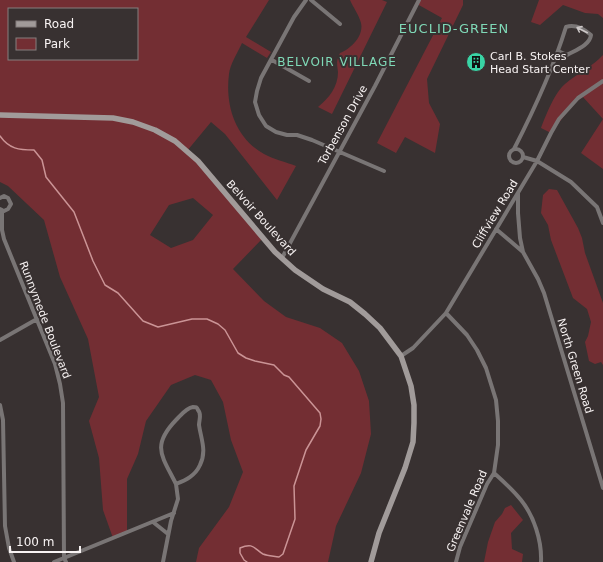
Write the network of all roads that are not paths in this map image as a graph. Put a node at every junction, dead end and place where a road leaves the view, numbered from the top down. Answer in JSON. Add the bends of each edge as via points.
{"nodes":[{"id":1,"x":306,"y":0,"type":"edge"},
{"id":2,"x":311,"y":0,"type":"edge"},
{"id":3,"x":419,"y":0,"type":"edge"},
{"id":4,"x":340,"y":24,"type":"dead end"},
{"id":5,"x":558,"y":51,"type":"junction"},
{"id":6,"x":272,"y":60,"type":"junction"},
{"id":7,"x":309,"y":81,"type":"dead end"},
{"id":8,"x":603,"y":81,"type":"edge"},
{"id":9,"x":0,"y":115,"type":"edge"},
{"id":10,"x":514,"y":149,"type":"junction"},
{"id":11,"x":338,"y":152,"type":"junction"},
{"id":12,"x":522,"y":157,"type":"junction"},
{"id":13,"x":537,"y":161,"type":"junction"},
{"id":14,"x":384,"y":171,"type":"dead end"},
{"id":15,"x":518,"y":193,"type":"junction"},
{"id":16,"x":0,"y":198,"type":"edge"},
{"id":17,"x":597,"y":208,"type":"junction"},
{"id":18,"x":1,"y":210,"type":"edge"},
{"id":19,"x":603,"y":210,"type":"edge"},
{"id":20,"x":603,"y":223,"type":"edge"},
{"id":21,"x":496,"y":229,"type":"junction"},
{"id":22,"x":523,"y":252,"type":"junction"},
{"id":23,"x":282,"y":258,"type":"junction"},
{"id":24,"x":446,"y":313,"type":"junction"},
{"id":25,"x":37,"y":319,"type":"junction"},
{"id":26,"x":0,"y":340,"type":"edge"},
{"id":27,"x":401,"y":356,"type":"junction"},
{"id":28,"x":0,"y":405,"type":"edge"},
{"id":29,"x":494,"y":472,"type":"junction"},
{"id":30,"x":176,"y":484,"type":"junction"},
{"id":31,"x":603,"y":488,"type":"edge"},
{"id":32,"x":174,"y":513,"type":"junction"},
{"id":33,"x":153,"y":522,"type":"junction"},
{"id":34,"x":168,"y":534,"type":"junction"},
{"id":35,"x":65,"y":560,"type":"edge"},
{"id":36,"x":14,"y":562,"type":"edge"},
{"id":37,"x":54,"y":562,"type":"edge"},
{"id":38,"x":163,"y":562,"type":"edge"},
{"id":39,"x":371,"y":562,"type":"edge"},
{"id":40,"x":456,"y":562,"type":"edge"},
{"id":41,"x":541,"y":562,"type":"edge"}],
"edges":[{"from":1,"to":6,"type":"street","via":[[294,17]]},
{"from":2,"to":4,"type":"street"},
{"from":3,"to":11,"type":"street","name":"Torbenson Drive"},
{"from":5,"to":5,"type":"street","one_way":true,"via":[[567,55],[588,43],[591,35],[580,28],[566,27]]},
{"from":5,"to":10,"type":"street"},
{"from":6,"to":7,"type":"street"},
{"from":6,"to":11,"type":"street","via":[[256,91],[255,102],[266,126],[276,132],[312,140]]},
{"from":8,"to":13,"type":"street","name":"Cliffview Road","via":[[578,98],[559,119]]},
{"from":9,"to":23,"type":"street","name":"Belvoir Boulevard","via":[[113,118],[154,130],[175,141],[198,161]]},
{"from":10,"to":12,"type":"street","via":[[520,151]]},
{"from":10,"to":12,"type":"street","via":[[509,154],[512,162],[518,162]]},
{"from":11,"to":14,"type":"street"},
{"from":11,"to":23,"type":"street","name":"Torbenson Drive"},
{"from":12,"to":13,"type":"street"},
{"from":13,"to":15,"type":"street","name":"Cliffview Road"},
{"from":13,"to":17,"type":"street","via":[[571,182]]},
{"from":15,"to":21,"type":"street","name":"Cliffview Road"},
{"from":15,"to":22,"type":"street","name":"North Green Road","via":[[518,220]]},
{"from":16,"to":18,"type":"street","via":[[8,198],[11,204],[8,210]]},
{"from":17,"to":19,"type":"street"},
{"from":17,"to":20,"type":"street"},
{"from":18,"to":25,"type":"street","name":"Runnymede Boulevard","via":[[4,239]]},
{"from":21,"to":22,"type":"street","name":"North Green Road"},
{"from":21,"to":24,"type":"street","name":"Cliffview Road"},
{"from":22,"to":31,"type":"street","name":"North Green Road","via":[[544,293]]},
{"from":23,"to":27,"type":"street","name":"Belvoir Boulevard","via":[[323,289],[350,302],[365,314],[380,328]]},
{"from":24,"to":27,"type":"street","name":"Cliffview Road","via":[[413,348]]},
{"from":24,"to":29,"type":"street","name":"Greenvale Road","via":[[477,350],[486,368],[496,400],[498,445]]},
{"from":25,"to":26,"type":"street"},
{"from":25,"to":35,"type":"street","name":"Runnymede Boulevard","via":[[55,364],[63,403]]},
{"from":27,"to":39,"type":"street","name":"Belvoir Boulevard","via":[[414,405],[413,442],[378,533]]},
{"from":28,"to":36,"type":"street","via":[[3,420],[5,526]]},
{"from":29,"to":40,"type":"street","name":"Greenvale Road","via":[[460,547]]},
{"from":29,"to":41,"type":"street","via":[[521,500],[531,515],[538,536]]},
{"from":30,"to":30,"type":"street","via":[[193,476],[203,459],[200,413],[193,407],[185,410],[168,429],[162,443],[163,456]]},
{"from":30,"to":32,"type":"street","via":[[178,498]]},
{"from":32,"to":33,"type":"street"},
{"from":32,"to":34,"type":"street"},
{"from":33,"to":34,"type":"street"},
{"from":33,"to":35,"type":"street"},
{"from":34,"to":38,"type":"street"},
{"from":35,"to":37,"type":"street"}]}
